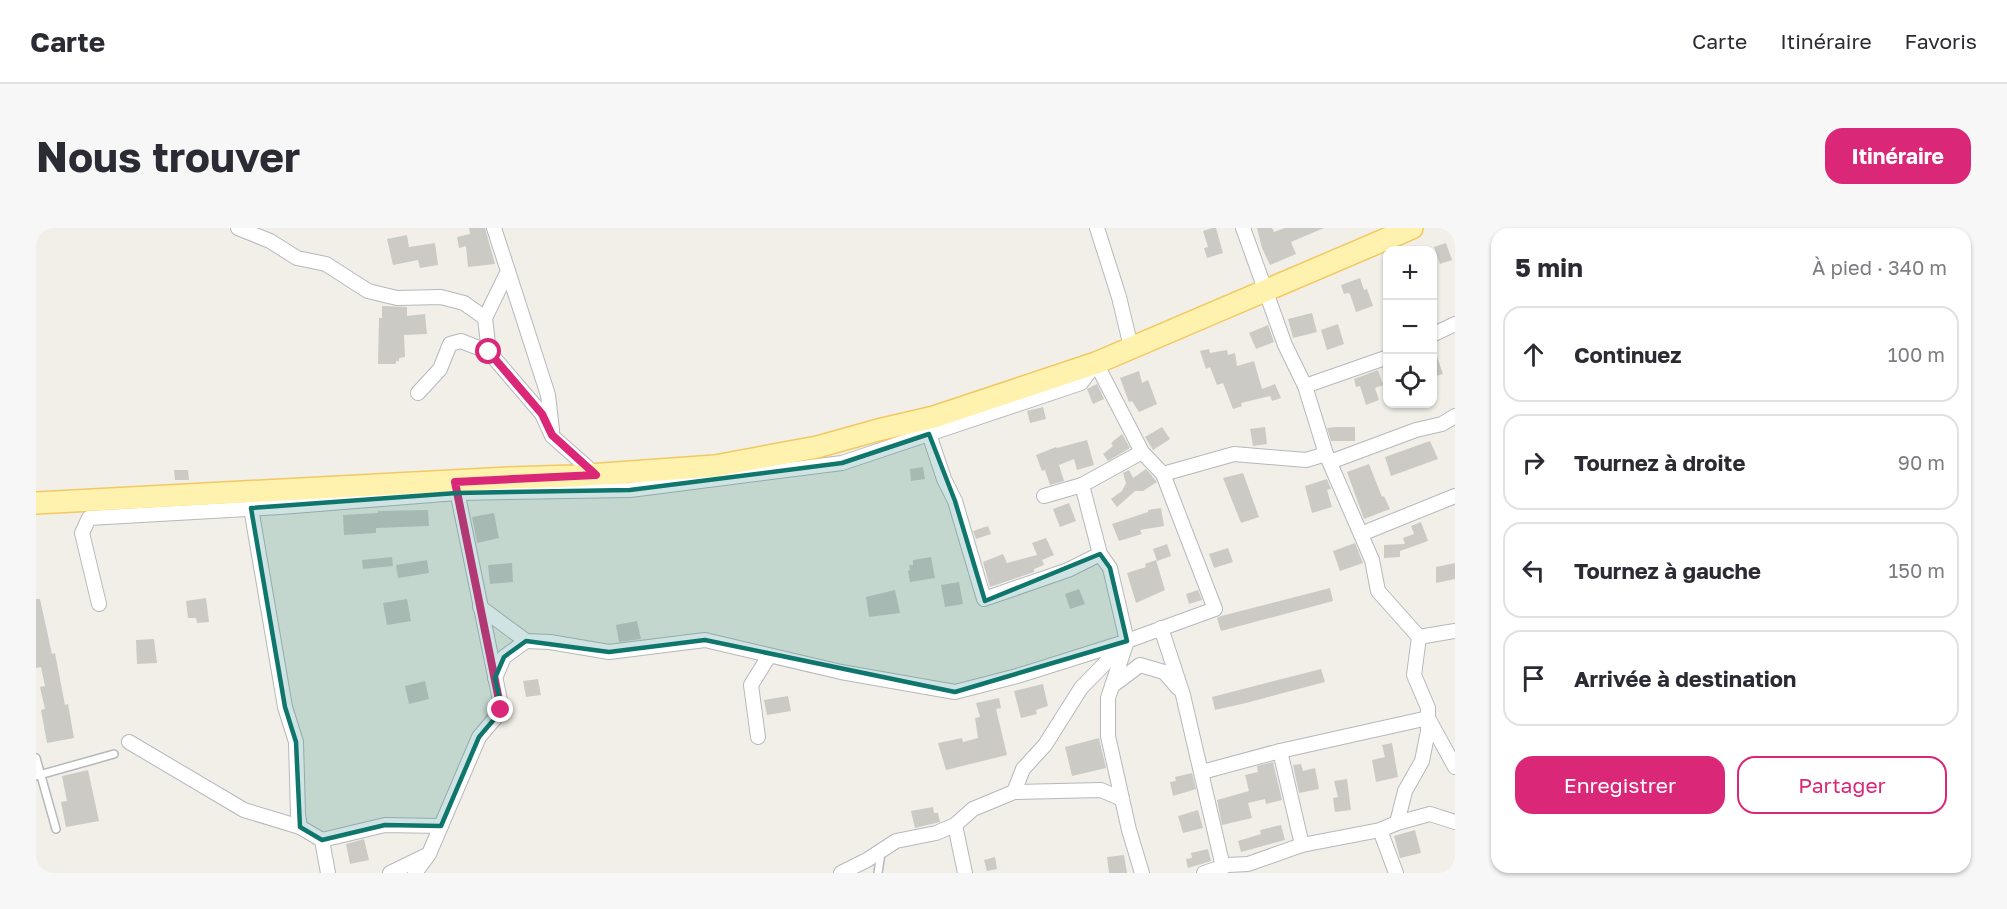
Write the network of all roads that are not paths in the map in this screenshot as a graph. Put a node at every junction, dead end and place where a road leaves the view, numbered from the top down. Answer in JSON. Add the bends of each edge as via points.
{"nodes":[{"id":1,"x":238,"y":228,"type":"edge"},
{"id":2,"x":494,"y":228,"type":"edge"},
{"id":3,"x":1097,"y":228,"type":"edge"},
{"id":4,"x":1243,"y":228,"type":"edge"},
{"id":5,"x":1412,"y":228,"type":"edge"},
{"id":6,"x":508,"y":271,"type":"junction"},
{"id":7,"x":1266,"y":289,"type":"junction"},
{"id":8,"x":484,"y":318,"type":"junction"},
{"id":9,"x":1455,"y":324,"type":"edge"},
{"id":10,"x":1437,"y":333,"type":"edge"},
{"id":11,"x":1131,"y":347,"type":"junction"},
{"id":12,"x":489,"y":352,"type":"junction"},
{"id":13,"x":1383,"y":359,"type":"edge"},
{"id":14,"x":1096,"y":363,"type":"junction"},
{"id":15,"x":1305,"y":386,"type":"junction"},
{"id":16,"x":418,"y":393,"type":"dead end"},
{"id":17,"x":1455,"y":416,"type":"edge"},
{"id":18,"x":928,"y":434,"type":"junction"},
{"id":19,"x":552,"y":435,"type":"junction"},
{"id":20,"x":1143,"y":452,"type":"junction"},
{"id":21,"x":1328,"y":458,"type":"junction"},
{"id":22,"x":1163,"y":474,"type":"junction"},
{"id":23,"x":596,"y":475,"type":"junction"},
{"id":24,"x":1082,"y":485,"type":"junction"},
{"id":25,"x":456,"y":488,"type":"junction"},
{"id":26,"x":1044,"y":496,"type":"dead end"},
{"id":27,"x":1455,"y":496,"type":"edge"},
{"id":28,"x":36,"y":503,"type":"edge"},
{"id":29,"x":251,"y":508,"type":"junction"},
{"id":30,"x":1361,"y":534,"type":"junction"},
{"id":31,"x":1100,"y":554,"type":"junction"},
{"id":32,"x":99,"y":604,"type":"dead end"},
{"id":33,"x":480,"y":607,"type":"junction"},
{"id":34,"x":1161,"y":628,"type":"junction"},
{"id":35,"x":1455,"y":631,"type":"edge"},
{"id":36,"x":1419,"y":637,"type":"junction"},
{"id":37,"x":526,"y":641,"type":"junction"},
{"id":38,"x":1126,"y":641,"type":"junction"},
{"id":39,"x":769,"y":656,"type":"junction"},
{"id":40,"x":495,"y":678,"type":"junction"},
{"id":41,"x":1112,"y":686,"type":"junction"},
{"id":42,"x":1183,"y":694,"type":"junction"},
{"id":43,"x":1428,"y":718,"type":"junction"},
{"id":44,"x":758,"y":737,"type":"dead end"},
{"id":45,"x":129,"y":742,"type":"dead end"},
{"id":46,"x":1280,"y":752,"type":"junction"},
{"id":47,"x":114,"y":754,"type":"dead end"},
{"id":48,"x":36,"y":758,"type":"edge"},
{"id":49,"x":1455,"y":767,"type":"edge"},
{"id":50,"x":1202,"y":772,"type":"junction"},
{"id":51,"x":1116,"y":774,"type":"junction"},
{"id":52,"x":38,"y":775,"type":"edge"},
{"id":53,"x":1101,"y":790,"type":"junction"},
{"id":54,"x":1014,"y":792,"type":"junction"},
{"id":55,"x":1122,"y":799,"type":"junction"},
{"id":56,"x":1455,"y":822,"type":"edge"},
{"id":57,"x":1397,"y":823,"type":"junction"},
{"id":58,"x":954,"y":825,"type":"junction"},
{"id":59,"x":441,"y":826,"type":"junction"},
{"id":60,"x":300,"y":827,"type":"junction"},
{"id":61,"x":56,"y":829,"type":"dead end"},
{"id":62,"x":1380,"y":830,"type":"junction"},
{"id":63,"x":322,"y":840,"type":"junction"},
{"id":64,"x":1302,"y":845,"type":"junction"},
{"id":65,"x":881,"y":850,"type":"junction"},
{"id":66,"x":429,"y":854,"type":"junction"},
{"id":67,"x":1216,"y":870,"type":"edge"},
{"id":68,"x":328,"y":873,"type":"edge"},
{"id":69,"x":390,"y":873,"type":"edge"},
{"id":70,"x":415,"y":873,"type":"edge"},
{"id":71,"x":841,"y":873,"type":"edge"},
{"id":72,"x":878,"y":873,"type":"edge"},
{"id":73,"x":965,"y":873,"type":"edge"},
{"id":74,"x":1142,"y":873,"type":"edge"},
{"id":75,"x":1396,"y":873,"type":"edge"}],
"edges":[{"from":1,"to":8,"type":"street","via":[[297,258],[326,264],[368,291],[397,298],[441,297],[464,303]]},
{"from":2,"to":6,"type":"street"},
{"from":3,"to":11,"type":"street"},
{"from":4,"to":7,"type":"street"},
{"from":5,"to":7,"type":"main road"},
{"from":6,"to":8,"type":"street"},
{"from":6,"to":19,"type":"street","via":[[548,395]]},
{"from":7,"to":11,"type":"main road"},
{"from":7,"to":15,"type":"street","via":[[1285,345]]},
{"from":8,"to":12,"type":"street"},
{"from":9,"to":10,"type":"street"},
{"from":11,"to":14,"type":"main road"},
{"from":12,"to":16,"type":"street","via":[[461,341],[450,344],[440,369]]},
{"from":12,"to":19,"type":"street","via":[[542,414]]},
{"from":13,"to":15,"type":"street"},
{"from":14,"to":18,"type":"street","via":[[1081,383]]},
{"from":14,"to":20,"type":"street"},
{"from":14,"to":23,"type":"main road","via":[[934,417],[817,447],[715,466]]},
{"from":15,"to":21,"type":"street"},
{"from":17,"to":21,"type":"street","via":[[1442,424]]},
{"from":18,"to":25,"type":"street","via":[[842,463],[630,490]]},
{"from":18,"to":31,"type":"street","via":[[955,501],[984,600],[1068,570]]},
{"from":19,"to":23,"type":"street"},
{"from":20,"to":22,"type":"street"},
{"from":20,"to":24,"type":"street"},
{"from":21,"to":22,"type":"street","via":[[1234,454]]},
{"from":21,"to":30,"type":"street"},
{"from":22,"to":34,"type":"street","via":[[1215,609]]},
{"from":23,"to":25,"type":"main road"},
{"from":24,"to":26,"type":"street"},
{"from":24,"to":31,"type":"street"},
{"from":25,"to":28,"type":"main road"},
{"from":25,"to":29,"type":"street"},
{"from":25,"to":33,"type":"street"},
{"from":27,"to":30,"type":"street"},
{"from":29,"to":32,"type":"street","via":[[89,518],[82,533]]},
{"from":29,"to":60,"type":"street","via":[[285,707],[296,742]]},
{"from":30,"to":36,"type":"street","via":[[1372,560],[1378,591]]},
{"from":31,"to":38,"type":"street","via":[[1110,568]]},
{"from":33,"to":37,"type":"street"},
{"from":33,"to":40,"type":"street"},
{"from":34,"to":38,"type":"street"},
{"from":34,"to":42,"type":"street"},
{"from":35,"to":36,"type":"street"},
{"from":36,"to":43,"type":"street","via":[[1414,675],[1428,708]]},
{"from":37,"to":39,"type":"street","via":[[609,651],[705,640]]},
{"from":37,"to":40,"type":"street","via":[[504,657]]},
{"from":38,"to":39,"type":"street","via":[[955,692]]},
{"from":38,"to":41,"type":"street"},
{"from":38,"to":54,"type":"street","via":[[1081,688],[1045,745],[1023,769]]},
{"from":39,"to":44,"type":"street","via":[[751,685]]},
{"from":40,"to":59,"type":"street","via":[[501,710],[479,737]]},
{"from":41,"to":42,"type":"street","via":[[1140,664],[1164,672]]},
{"from":41,"to":51,"type":"street","via":[[1108,698],[1108,736]]},
{"from":42,"to":50,"type":"street"},
{"from":43,"to":46,"type":"street"},
{"from":43,"to":49,"type":"street"},
{"from":43,"to":57,"type":"street","via":[[1422,761],[1405,791]]},
{"from":45,"to":60,"type":"street","via":[[244,810]]},
{"from":46,"to":50,"type":"street"},
{"from":46,"to":64,"type":"street"},
{"from":47,"to":52,"type":"lane"},
{"from":48,"to":52,"type":"lane"},
{"from":50,"to":67,"type":"street"},
{"from":51,"to":53,"type":"street"},
{"from":51,"to":55,"type":"street"},
{"from":52,"to":61,"type":"lane"},
{"from":53,"to":54,"type":"street"},
{"from":53,"to":55,"type":"street"},
{"from":54,"to":58,"type":"street","via":[[972,809]]},
{"from":55,"to":74,"type":"street"},
{"from":56,"to":57,"type":"street","via":[[1430,814]]},
{"from":57,"to":62,"type":"street"},
{"from":58,"to":65,"type":"street","via":[[896,841]]},
{"from":58,"to":73,"type":"street"},
{"from":59,"to":63,"type":"street","via":[[385,825]]},
{"from":59,"to":66,"type":"street"},
{"from":60,"to":63,"type":"street"},
{"from":62,"to":64,"type":"street"},
{"from":62,"to":75,"type":"street"},
{"from":63,"to":68,"type":"street"},
{"from":64,"to":67,"type":"street","via":[[1248,864]]},
{"from":65,"to":71,"type":"street"},
{"from":65,"to":72,"type":"lane"},
{"from":66,"to":69,"type":"street"},
{"from":66,"to":70,"type":"street"}]}
